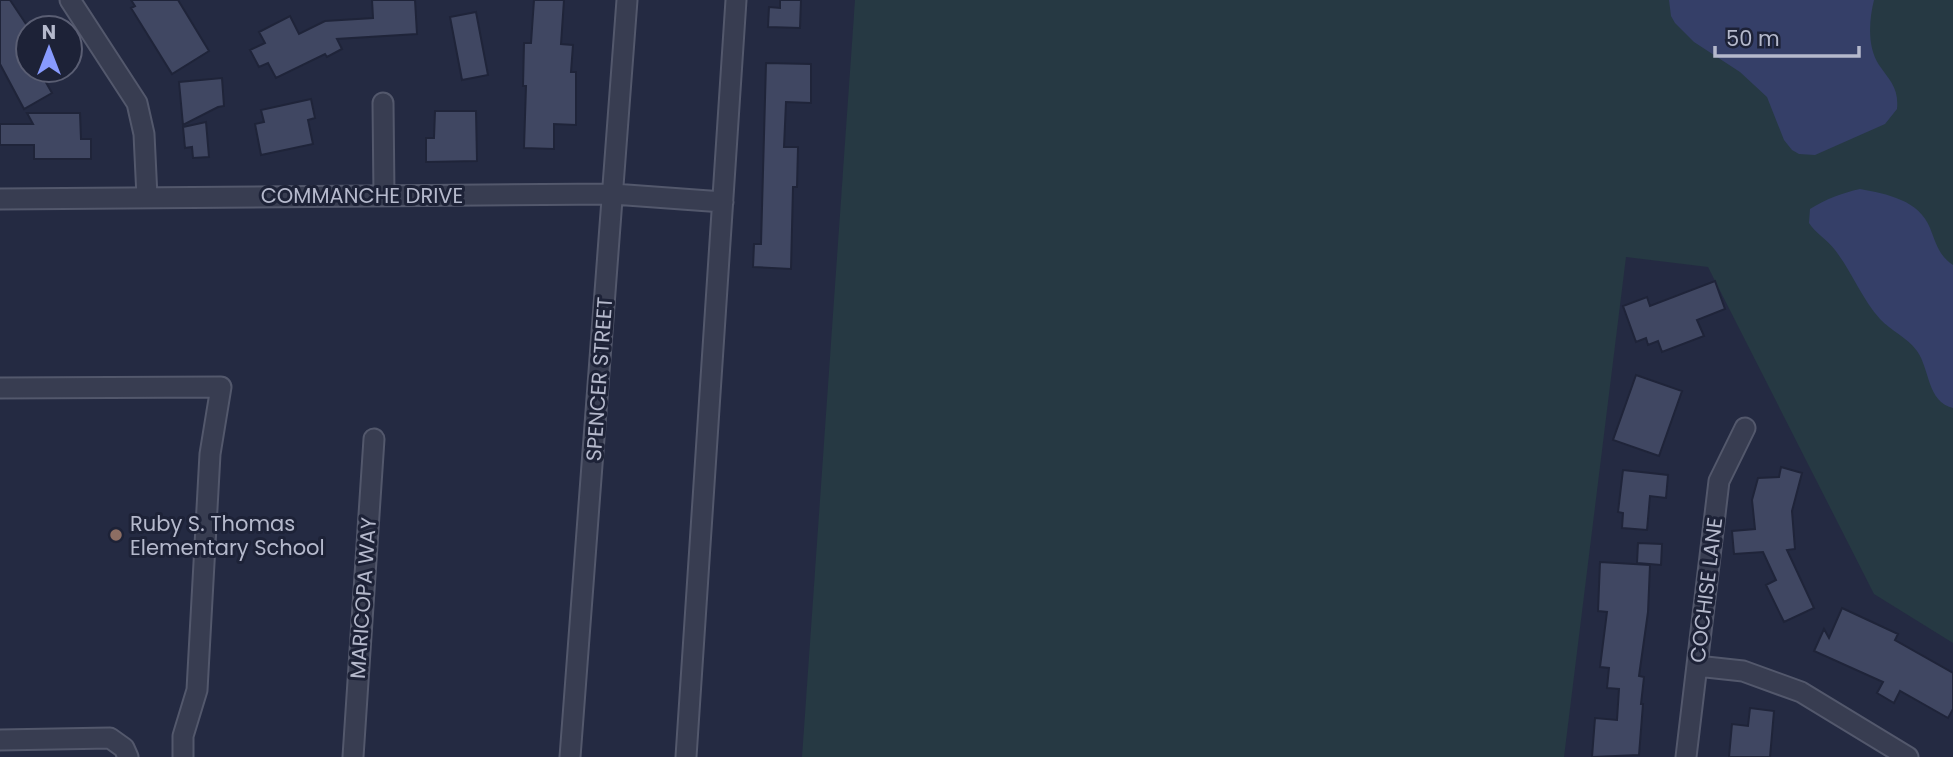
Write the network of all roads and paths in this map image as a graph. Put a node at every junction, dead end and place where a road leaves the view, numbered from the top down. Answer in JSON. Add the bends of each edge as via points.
{"nodes":[{"id":1,"x":70,"y":0,"type":"edge"},
{"id":2,"x":627,"y":0,"type":"edge"},
{"id":3,"x":736,"y":0,"type":"edge"},
{"id":4,"x":383,"y":103,"type":"dead end"},
{"id":5,"x":613,"y":194,"type":"junction"},
{"id":6,"x":384,"y":195,"type":"junction"},
{"id":7,"x":146,"y":197,"type":"junction"},
{"id":8,"x":0,"y":199,"type":"edge"},
{"id":9,"x":723,"y":202,"type":"junction"},
{"id":10,"x":0,"y":388,"type":"edge"},
{"id":11,"x":1745,"y":428,"type":"dead end"},
{"id":12,"x":374,"y":439,"type":"dead end"},
{"id":13,"x":1697,"y":666,"type":"junction"},
{"id":14,"x":0,"y":740,"type":"edge"},
{"id":15,"x":128,"y":757,"type":"edge"},
{"id":16,"x":183,"y":757,"type":"edge"},
{"id":17,"x":353,"y":757,"type":"edge"},
{"id":18,"x":570,"y":757,"type":"edge"},
{"id":19,"x":686,"y":757,"type":"edge"},
{"id":20,"x":1686,"y":757,"type":"edge"},
{"id":21,"x":1909,"y":757,"type":"edge"}],
"edges":[{"from":1,"to":7,"type":"street","via":[[137,103],[144,134]]},
{"from":2,"to":5,"type":"street","name":"SPENCER STREET"},
{"from":3,"to":9,"type":"street"},
{"from":4,"to":6,"type":"street"},
{"from":5,"to":6,"type":"street","name":"COMMANCHE DRIVE"},
{"from":5,"to":9,"type":"street","name":"COMMANCHE DRIVE"},
{"from":5,"to":18,"type":"street","name":"SPENCER STREET"},
{"from":6,"to":7,"type":"street","name":"COMMANCHE DRIVE"},
{"from":7,"to":8,"type":"street","name":"COMMANCHE DRIVE"},
{"from":9,"to":19,"type":"street"},
{"from":10,"to":16,"type":"street","via":[[221,387],[210,454],[197,690],[183,736]]},
{"from":11,"to":13,"type":"street","name":"COCHISE LANE","via":[[1719,481]]},
{"from":12,"to":17,"type":"street","name":"MARICOPA WAY"},
{"from":13,"to":20,"type":"street","name":"COCHISE LANE"},
{"from":13,"to":21,"type":"street","via":[[1743,671],[1801,692]]},
{"from":14,"to":15,"type":"street","via":[[110,738]]}]}
